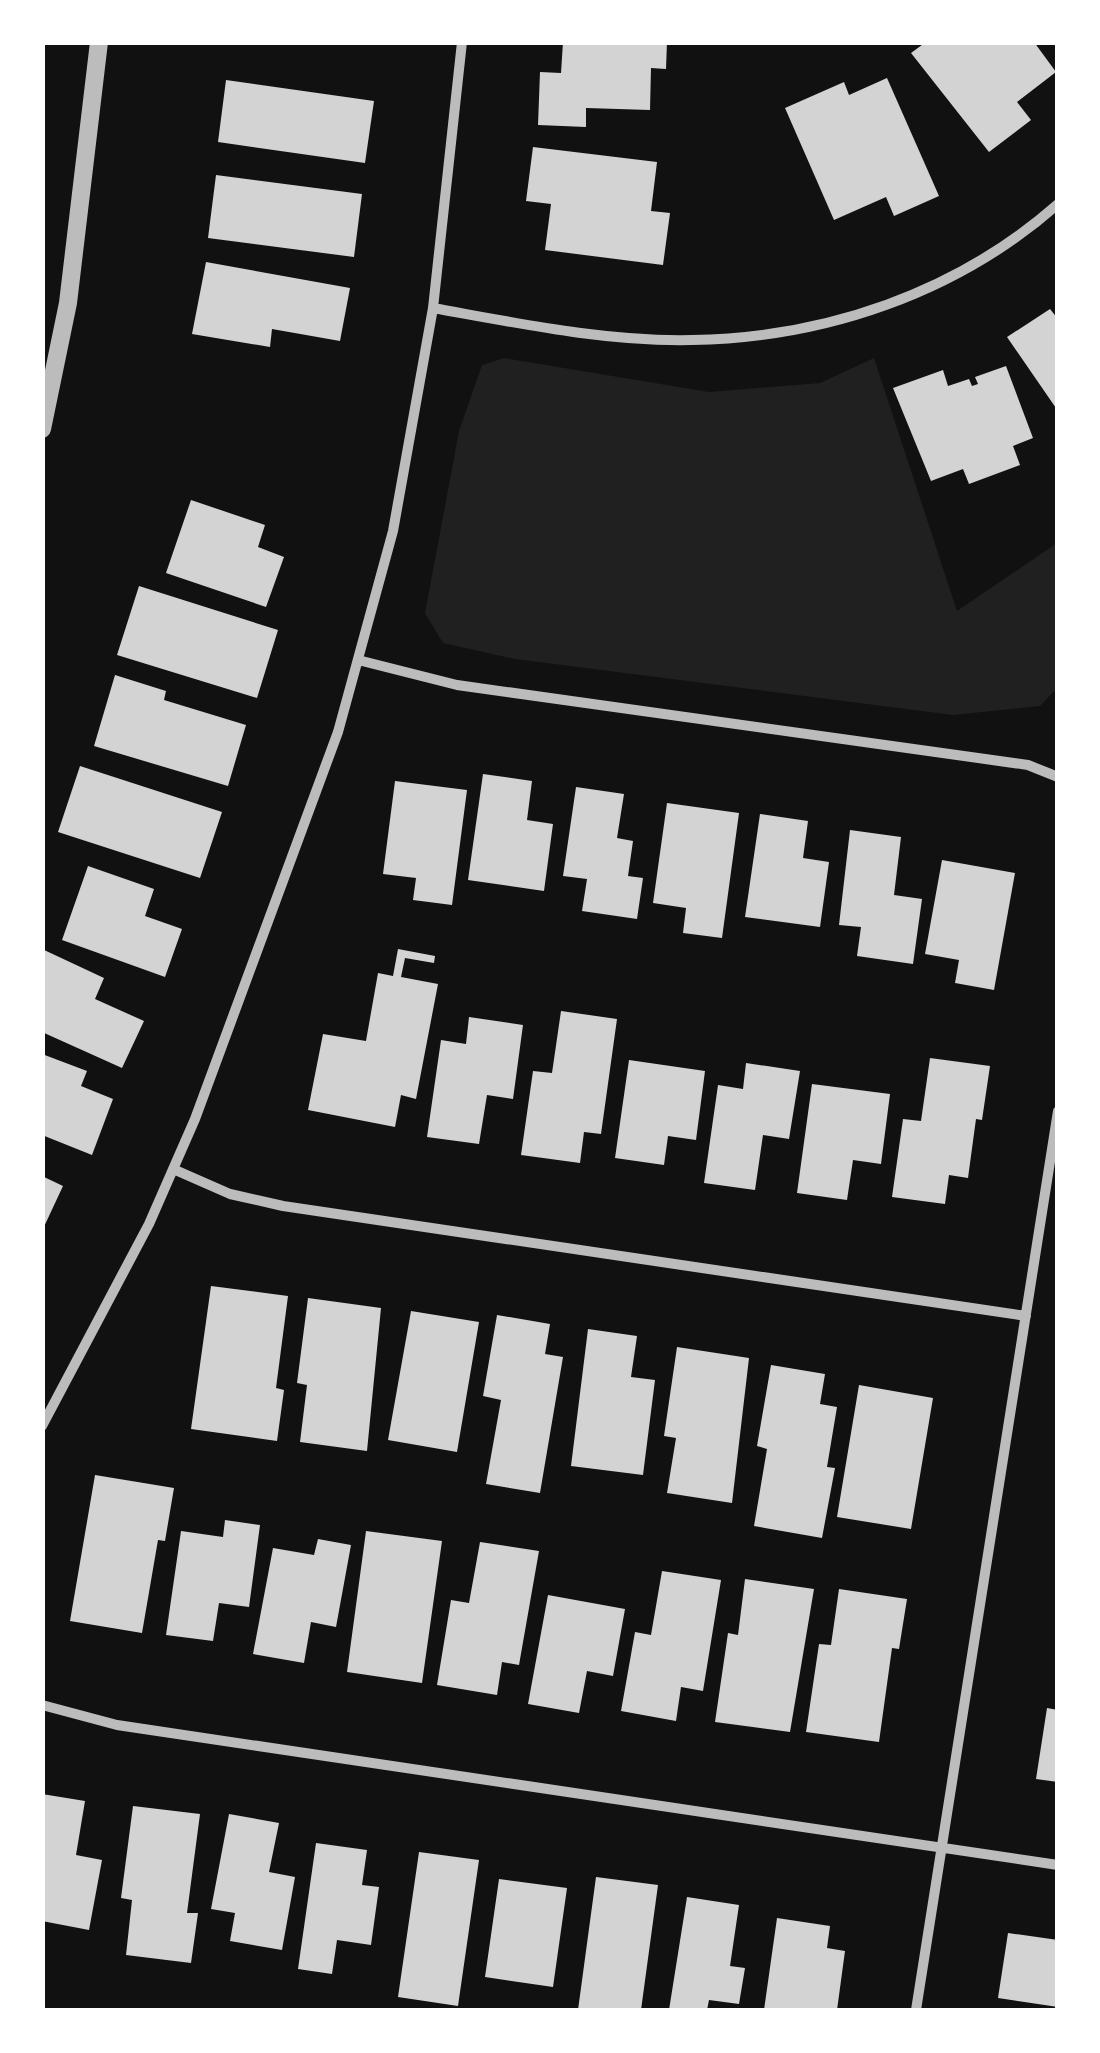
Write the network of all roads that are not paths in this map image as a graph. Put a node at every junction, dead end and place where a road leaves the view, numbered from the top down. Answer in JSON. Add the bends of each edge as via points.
{"nodes":[{"id":1,"x":99,"y":42,"type":"edge"},
{"id":2,"x":462,"y":42,"type":"edge"},
{"id":3,"x":1058,"y":204,"type":"edge"},
{"id":4,"x":433,"y":308,"type":"junction"},
{"id":5,"x":42,"y":429,"type":"edge"},
{"id":6,"x":358,"y":660,"type":"junction"},
{"id":7,"x":1058,"y":777,"type":"edge"},
{"id":8,"x":1058,"y":1110,"type":"edge"},
{"id":9,"x":173,"y":1169,"type":"junction"},
{"id":10,"x":1026,"y":1316,"type":"junction"},
{"id":11,"x":42,"y":1426,"type":"edge"},
{"id":12,"x":42,"y":1705,"type":"edge"},
{"id":13,"x":941,"y":1849,"type":"junction"},
{"id":14,"x":1058,"y":1865,"type":"edge"},
{"id":15,"x":916,"y":2010,"type":"edge"}],
"edges":[{"from":1,"to":5,"type":"street","via":[[70,284]]},
{"from":2,"to":4,"type":"street"},
{"from":3,"to":4,"type":"street","via":[[995,252],[932,286],[844,320],[772,334],[690,341]]},
{"from":4,"to":6,"type":"street","via":[[393,532]]},
{"from":6,"to":7,"type":"street","via":[[457,685],[1028,765]]},
{"from":6,"to":9,"type":"street","via":[[270,921]]},
{"from":8,"to":10,"type":"street"},
{"from":9,"to":10,"type":"street","via":[[230,1194],[283,1206]]},
{"from":9,"to":11,"type":"street"},
{"from":10,"to":13,"type":"street"},
{"from":12,"to":13,"type":"street","via":[[117,1725]]},
{"from":13,"to":14,"type":"street"},
{"from":13,"to":15,"type":"street"}]}
